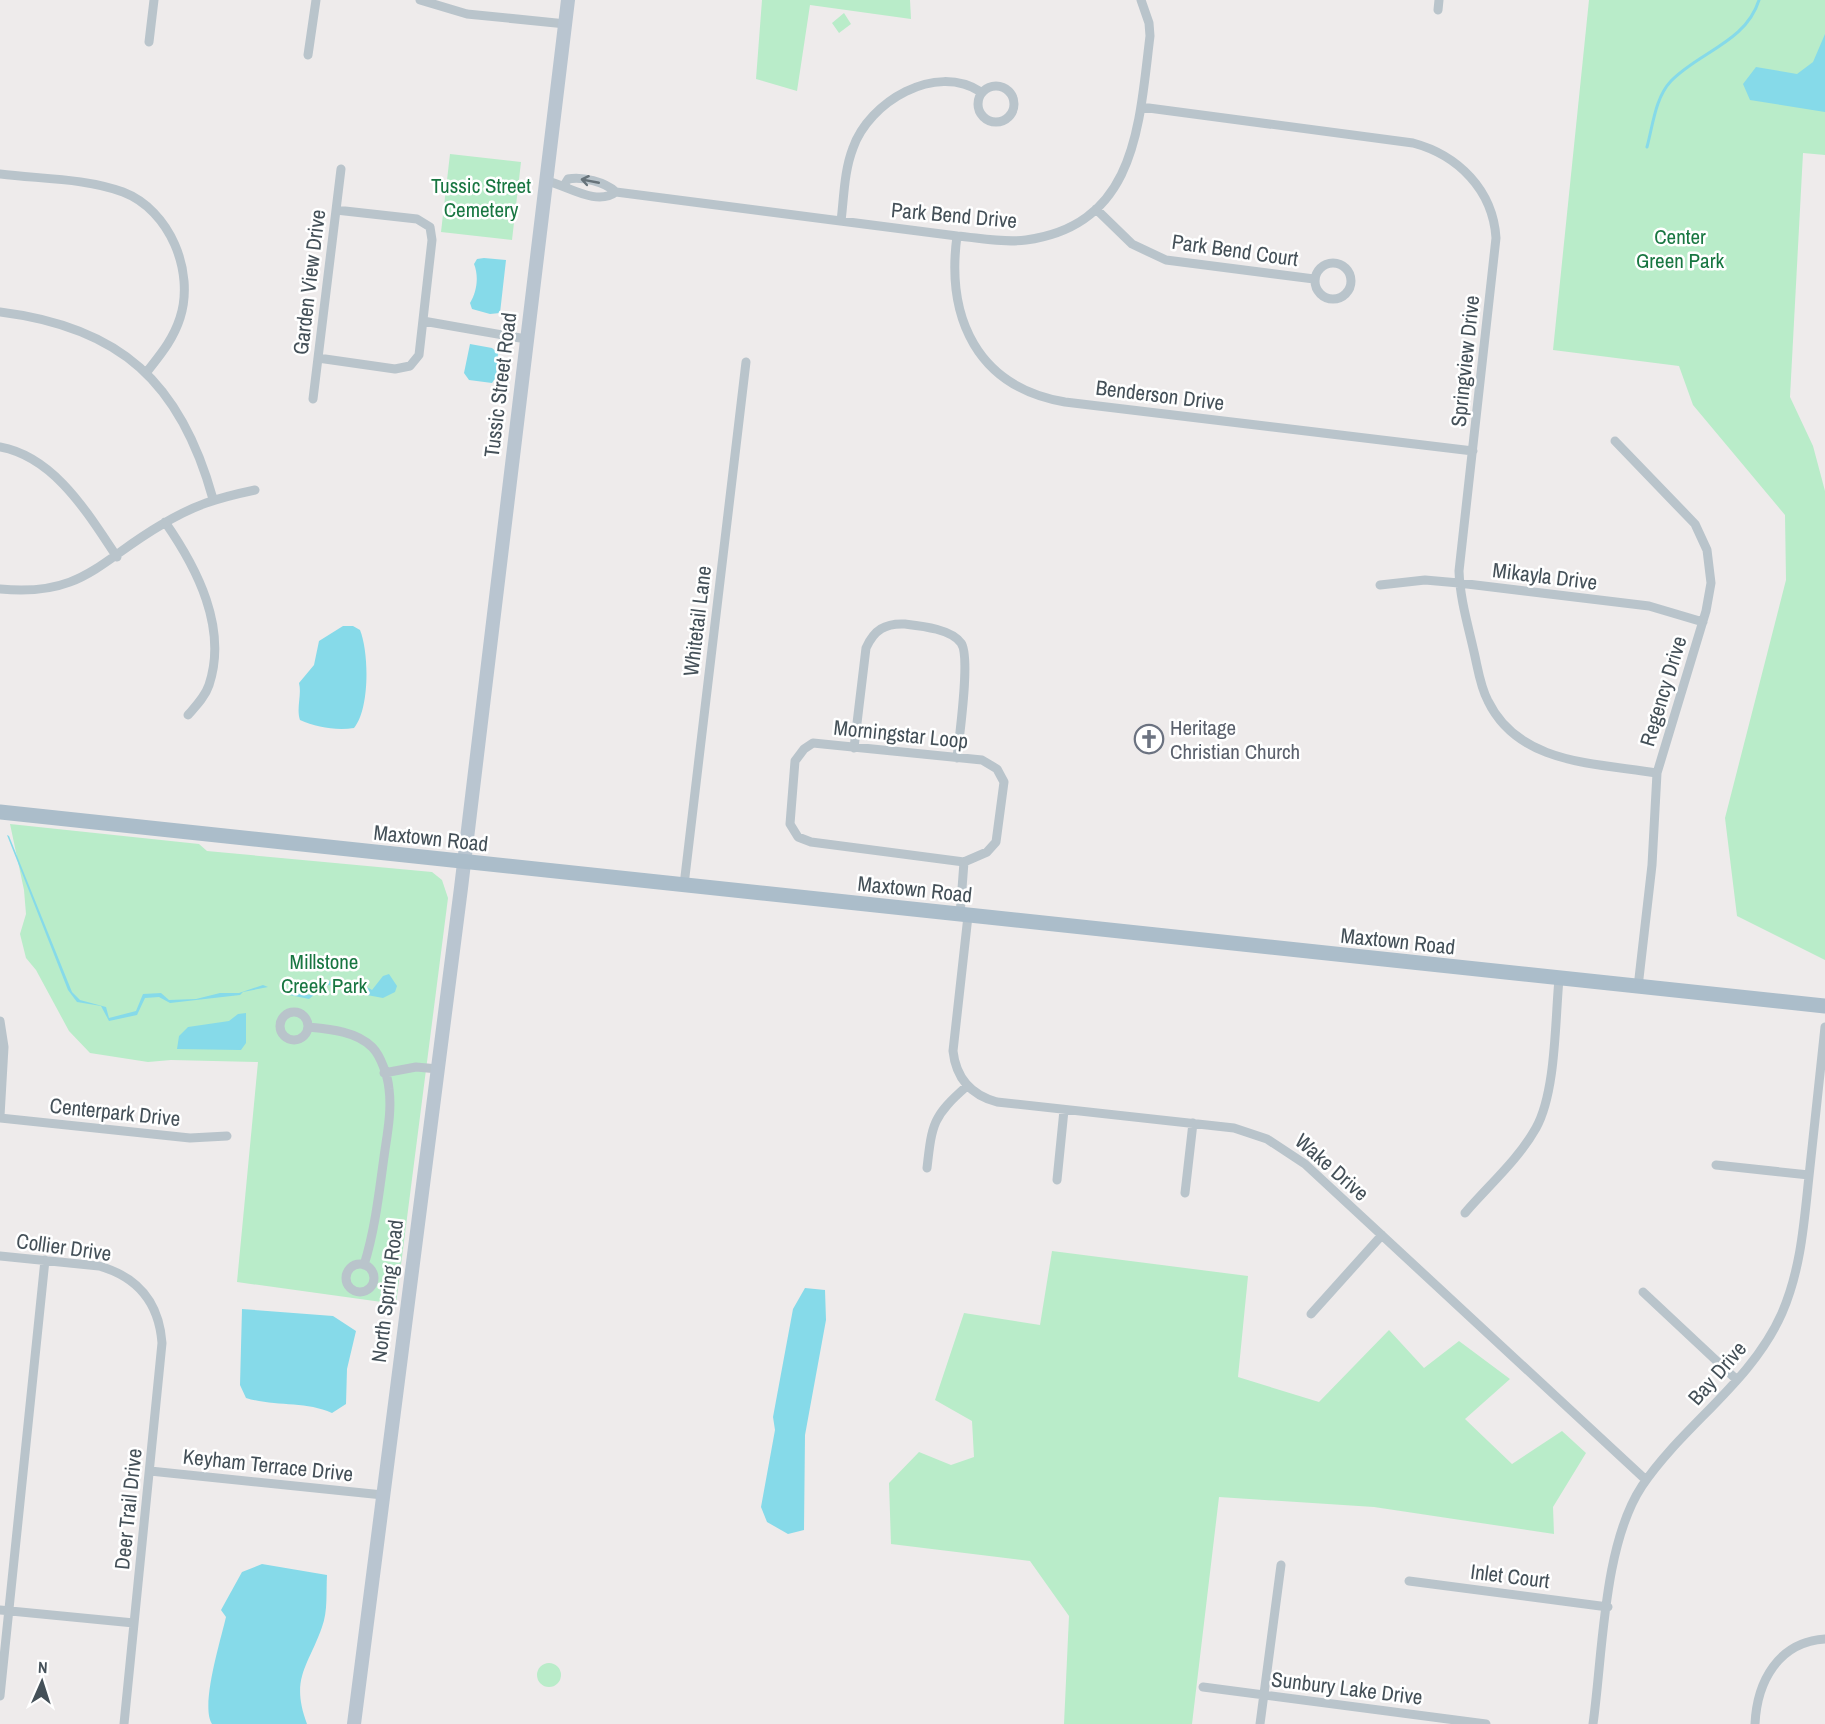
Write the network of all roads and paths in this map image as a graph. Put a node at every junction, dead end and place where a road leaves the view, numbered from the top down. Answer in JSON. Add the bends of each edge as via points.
{"nodes":[{"id":1,"x":154,"y":0,"type":"edge"},
{"id":2,"x":316,"y":0,"type":"edge"},
{"id":3,"x":420,"y":0,"type":"edge"},
{"id":4,"x":568,"y":0,"type":"edge"},
{"id":5,"x":1142,"y":0,"type":"edge"},
{"id":6,"x":566,"y":24,"type":"junction"},
{"id":7,"x":149,"y":42,"type":"dead end"},
{"id":8,"x":308,"y":56,"type":"dead end"},
{"id":9,"x":981,"y":92,"type":"dead end"},
{"id":10,"x":1141,"y":107,"type":"junction"},
{"id":11,"x":341,"y":169,"type":"dead end"},
{"id":12,"x":0,"y":174,"type":"edge"},
{"id":13,"x":546,"y":181,"type":"junction"},
{"id":14,"x":565,"y":184,"type":"junction"},
{"id":15,"x":615,"y":192,"type":"junction"},
{"id":16,"x":1096,"y":209,"type":"junction"},
{"id":17,"x":336,"y":210,"type":"junction"},
{"id":18,"x":842,"y":221,"type":"junction"},
{"id":19,"x":957,"y":236,"type":"junction"},
{"id":20,"x":1314,"y":279,"type":"dead end"},
{"id":21,"x":0,"y":312,"type":"edge"},
{"id":22,"x":423,"y":321,"type":"junction"},
{"id":23,"x":526,"y":339,"type":"junction"},
{"id":24,"x":318,"y":358,"type":"junction"},
{"id":25,"x":746,"y":362,"type":"dead end"},
{"id":26,"x":146,"y":373,"type":"junction"},
{"id":27,"x":313,"y":399,"type":"dead end"},
{"id":28,"x":1615,"y":441,"type":"dead end"},
{"id":29,"x":0,"y":447,"type":"edge"},
{"id":30,"x":1473,"y":451,"type":"junction"},
{"id":31,"x":255,"y":490,"type":"dead end"},
{"id":32,"x":213,"y":499,"type":"junction"},
{"id":33,"x":165,"y":522,"type":"junction"},
{"id":34,"x":117,"y":557,"type":"junction"},
{"id":35,"x":1460,"y":584,"type":"junction"},
{"id":36,"x":1380,"y":585,"type":"dead end"},
{"id":37,"x":0,"y":589,"type":"edge"},
{"id":38,"x":1703,"y":622,"type":"junction"},
{"id":39,"x":188,"y":715,"type":"dead end"},
{"id":40,"x":854,"y":747,"type":"junction"},
{"id":41,"x":957,"y":758,"type":"junction"},
{"id":42,"x":1658,"y":773,"type":"junction"},
{"id":43,"x":0,"y":812,"type":"edge"},
{"id":44,"x":964,"y":862,"type":"junction"},
{"id":45,"x":464,"y":863,"type":"junction"},
{"id":46,"x":684,"y":885,"type":"junction"},
{"id":47,"x":964,"y":916,"type":"junction"},
{"id":48,"x":1559,"y":979,"type":"junction"},
{"id":49,"x":1638,"y":987,"type":"junction"},
{"id":50,"x":1825,"y":1006,"type":"edge"},
{"id":51,"x":0,"y":1021,"type":"edge"},
{"id":52,"x":308,"y":1027,"type":"dead end"},
{"id":53,"x":1825,"y":1027,"type":"edge"},
{"id":54,"x":438,"y":1069,"type":"junction"},
{"id":55,"x":384,"y":1073,"type":"junction"},
{"id":56,"x":967,"y":1086,"type":"junction"},
{"id":57,"x":1064,"y":1110,"type":"junction"},
{"id":58,"x":0,"y":1117,"type":"edge"},
{"id":59,"x":1193,"y":1123,"type":"junction"},
{"id":60,"x":227,"y":1136,"type":"dead end"},
{"id":61,"x":1716,"y":1165,"type":"dead end"},
{"id":62,"x":927,"y":1168,"type":"dead end"},
{"id":63,"x":1809,"y":1175,"type":"junction"},
{"id":64,"x":1056,"y":1180,"type":"dead end"},
{"id":65,"x":1185,"y":1193,"type":"dead end"},
{"id":66,"x":1465,"y":1213,"type":"dead end"},
{"id":67,"x":1382,"y":1235,"type":"junction"},
{"id":68,"x":0,"y":1256,"type":"edge"},
{"id":69,"x":45,"y":1260,"type":"junction"},
{"id":70,"x":364,"y":1265,"type":"dead end"},
{"id":71,"x":1642,"y":1292,"type":"dead end"},
{"id":72,"x":149,"y":1299,"type":"joint"},
{"id":73,"x":1311,"y":1314,"type":"dead end"},
{"id":74,"x":1737,"y":1380,"type":"junction"},
{"id":75,"x":150,"y":1471,"type":"junction"},
{"id":76,"x":1646,"y":1480,"type":"junction"},
{"id":77,"x":383,"y":1495,"type":"junction"},
{"id":78,"x":1281,"y":1565,"type":"dead end"},
{"id":79,"x":1409,"y":1581,"type":"dead end"},
{"id":80,"x":1608,"y":1607,"type":"junction"},
{"id":81,"x":4,"y":1610,"type":"edge"},
{"id":82,"x":134,"y":1623,"type":"junction"},
{"id":83,"x":1825,"y":1639,"type":"edge"},
{"id":84,"x":1203,"y":1687,"type":"dead end"},
{"id":85,"x":1264,"y":1695,"type":"junction"},
{"id":86,"x":0,"y":1696,"type":"edge"},
{"id":87,"x":124,"y":1724,"type":"edge"},
{"id":88,"x":354,"y":1724,"type":"edge"},
{"id":89,"x":1260,"y":1724,"type":"edge"},
{"id":90,"x":1486,"y":1724,"type":"edge"},
{"id":91,"x":1593,"y":1724,"type":"edge"},
{"id":92,"x":1755,"y":1724,"type":"edge"}],
"edges":[{"from":1,"to":7,"type":"street"},
{"from":2,"to":8,"type":"street"},
{"from":3,"to":6,"type":"street","via":[[467,14]]},
{"from":4,"to":6,"type":"main road","name":"Tussic Street Road"},
{"from":5,"to":10,"type":"street","name":"Park Bend Drive","via":[[1150,36]]},
{"from":6,"to":13,"type":"main road","name":"Tussic Street Road"},
{"from":9,"to":18,"type":"street","via":[[964,84],[933,83],[896,97],[874,115],[852,149]]},
{"from":10,"to":16,"type":"street","name":"Park Bend Drive","via":[[1126,169]]},
{"from":10,"to":30,"type":"street","name":"Springview Drive","via":[[1413,143],[1440,152],[1472,177],[1490,206],[1496,238]]},
{"from":11,"to":17,"type":"street","name":"Garden View Drive"},
{"from":12,"to":26,"type":"street","via":[[111,188],[137,199],[169,232],[183,272],[183,303],[168,345]]},
{"from":13,"to":14,"type":"street","name":"Park Bend Drive"},
{"from":13,"to":23,"type":"main road","name":"Tussic Street Road"},
{"from":14,"to":15,"type":"street","name":"Park Bend Drive","via":[[574,193],[606,197]]},
{"from":15,"to":14,"type":"street","name":"Park Bend Drive","one_way":true,"via":[[604,184],[574,178]]},
{"from":15,"to":18,"type":"street","name":"Park Bend Drive"},
{"from":16,"to":19,"type":"street","name":"Park Bend Drive","via":[[1080,222],[1044,237],[1006,241]]},
{"from":16,"to":20,"type":"street","name":"Park Bend Court","via":[[1132,244],[1166,260]]},
{"from":17,"to":22,"type":"street","via":[[417,219],[430,227]]},
{"from":17,"to":24,"type":"street","name":"Garden View Drive"},
{"from":18,"to":19,"type":"street","name":"Park Bend Drive"},
{"from":19,"to":30,"type":"street","name":"Benderson Drive","via":[[955,292],[961,319],[988,363],[1023,389],[1065,402]]},
{"from":21,"to":26,"type":"street","via":[[76,328]]},
{"from":22,"to":23,"type":"street"},
{"from":22,"to":24,"type":"street","via":[[419,355],[410,366],[395,369]]},
{"from":23,"to":45,"type":"main road","name":"Tussic Street Road"},
{"from":24,"to":27,"type":"street","name":"Garden View Drive"},
{"from":25,"to":46,"type":"street","name":"Whitetail Lane"},
{"from":26,"to":32,"type":"street","via":[[189,432]]},
{"from":28,"to":38,"type":"street","name":"Regency Drive","via":[[1686,512],[1702,537],[1711,583]]},
{"from":29,"to":34,"type":"street","via":[[48,469],[70,492]]},
{"from":30,"to":35,"type":"street","name":"Springview Drive"},
{"from":31,"to":32,"type":"street"},
{"from":32,"to":33,"type":"street"},
{"from":33,"to":34,"type":"street"},
{"from":33,"to":39,"type":"street","via":[[197,576],[211,622],[214,648],[208,686]]},
{"from":34,"to":37,"type":"street","via":[[87,576],[63,584],[38,589]]},
{"from":35,"to":36,"type":"street","name":"Mikayla Drive","via":[[1418,580]]},
{"from":35,"to":38,"type":"street","name":"Mikayla Drive","via":[[1648,606]]},
{"from":35,"to":42,"type":"street","name":"Springview Drive","via":[[1482,685],[1506,728],[1531,747],[1558,757]]},
{"from":38,"to":42,"type":"street","name":"Regency Drive"},
{"from":40,"to":41,"type":"street","name":"Morningstar Loop"},
{"from":40,"to":41,"type":"street","via":[[866,648],[872,634],[886,625],[905,624],[950,633],[963,644],[966,661]]},
{"from":40,"to":44,"type":"street","name":"Morningstar Loop","via":[[813,743],[795,761],[790,824],[798,837]]},
{"from":41,"to":44,"type":"street","name":"Morningstar Loop","via":[[982,760],[997,769],[1004,782],[996,842],[987,852]]},
{"from":42,"to":49,"type":"street","name":"Regency Drive","via":[[1653,865]]},
{"from":43,"to":45,"type":"main road","name":"Maxtown Road"},
{"from":44,"to":47,"type":"street"},
{"from":45,"to":46,"type":"main road","name":"Maxtown Road"},
{"from":45,"to":54,"type":"main road","name":"North Spring Road"},
{"from":46,"to":47,"type":"main road","name":"Maxtown Road"},
{"from":47,"to":48,"type":"main road","name":"Maxtown Road"},
{"from":47,"to":56,"type":"street","via":[[953,1051]]},
{"from":48,"to":49,"type":"main road","name":"Maxtown Road"},
{"from":48,"to":66,"type":"street","via":[[1548,1093],[1540,1119],[1527,1142]]},
{"from":49,"to":50,"type":"main road","name":"Maxtown Road"},
{"from":51,"to":58,"type":"street","via":[[4,1047]]},
{"from":52,"to":55,"type":"street","via":[[335,1029],[372,1047]]},
{"from":53,"to":63,"type":"street","name":"Bay Drive"},
{"from":54,"to":55,"type":"street","via":[[416,1067]]},
{"from":54,"to":77,"type":"main road","name":"North Spring Road"},
{"from":55,"to":70,"type":"street","via":[[389,1088],[388,1123],[374,1229]]},
{"from":56,"to":57,"type":"street","name":"Wake Drive","via":[[997,1102]]},
{"from":56,"to":62,"type":"street","via":[[938,1115]]},
{"from":57,"to":59,"type":"street","name":"Wake Drive"},
{"from":57,"to":64,"type":"street"},
{"from":58,"to":60,"type":"street","name":"Centerpark Drive","via":[[190,1138]]},
{"from":59,"to":65,"type":"street"},
{"from":59,"to":67,"type":"street","name":"Wake Drive","via":[[1234,1128],[1280,1146]]},
{"from":61,"to":63,"type":"street"},
{"from":63,"to":74,"type":"street","name":"Bay Drive","via":[[1802,1245],[1791,1291],[1769,1338]]},
{"from":67,"to":73,"type":"street"},
{"from":67,"to":76,"type":"street","name":"Wake Drive"},
{"from":68,"to":69,"type":"street","name":"Collier Drive"},
{"from":69,"to":72,"type":"street","name":"Collier Drive","via":[[113,1270],[135,1283]]},
{"from":69,"to":81,"type":"street"},
{"from":71,"to":74,"type":"street"},
{"from":72,"to":75,"type":"street","name":"Deer Trail Drive","via":[[159,1322],[162,1344]]},
{"from":74,"to":76,"type":"street","name":"Bay Drive"},
{"from":75,"to":77,"type":"street","name":"Keyham Terrace Drive"},
{"from":75,"to":82,"type":"street","name":"Deer Trail Drive"},
{"from":76,"to":80,"type":"street","name":"Bay Drive","via":[[1623,1522]]},
{"from":77,"to":88,"type":"main road","name":"North Spring Road"},
{"from":78,"to":85,"type":"street"},
{"from":79,"to":80,"type":"street","name":"Inlet Court"},
{"from":80,"to":91,"type":"street","name":"Bay Drive"},
{"from":81,"to":82,"type":"street"},
{"from":81,"to":86,"type":"street"},
{"from":82,"to":87,"type":"street","name":"Deer Trail Drive"},
{"from":83,"to":92,"type":"street","via":[[1793,1648],[1776,1661],[1761,1685]]},
{"from":84,"to":85,"type":"street","name":"Sunbury Lake Drive"},
{"from":85,"to":89,"type":"street"},
{"from":85,"to":90,"type":"street","name":"Sunbury Lake Drive"}]}
